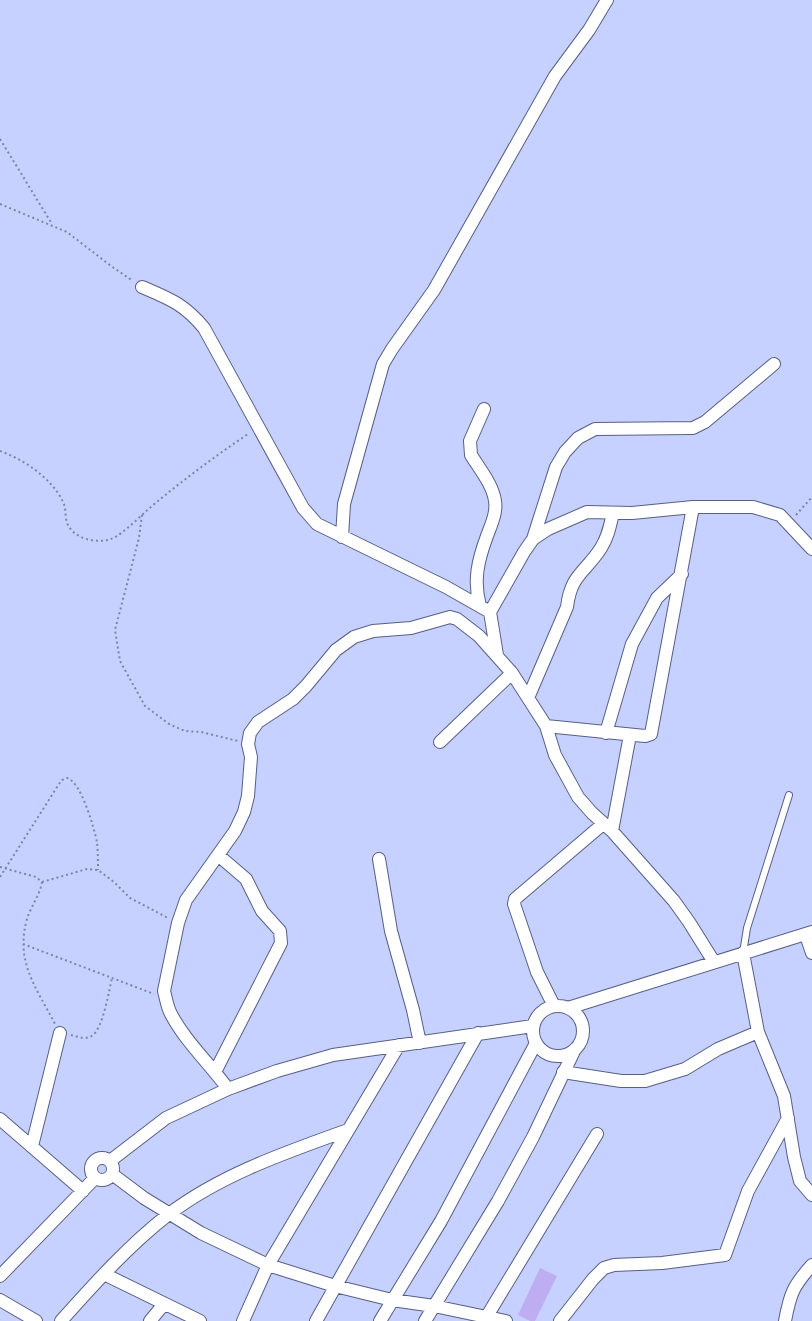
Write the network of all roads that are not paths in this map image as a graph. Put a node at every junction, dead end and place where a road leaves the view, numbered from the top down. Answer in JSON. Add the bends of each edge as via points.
{"nodes":[{"id":1,"x":607,"y":0,"type":"edge"},
{"id":2,"x":142,"y":287,"type":"road end"},
{"id":3,"x":774,"y":364,"type":"dead end"},
{"id":4,"x":484,"y":408,"type":"dead end"},
{"id":5,"x":693,"y":508,"type":"junction"},
{"id":6,"x":613,"y":513,"type":"junction"},
{"id":7,"x":342,"y":537,"type":"junction"},
{"id":8,"x":533,"y":539,"type":"junction"},
{"id":9,"x":812,"y":549,"type":"edge"},
{"id":10,"x":682,"y":574,"type":"junction"},
{"id":11,"x":480,"y":606,"type":"junction"},
{"id":12,"x":490,"y":612,"type":"junction"},
{"id":13,"x":497,"y":655,"type":"junction"},
{"id":14,"x":512,"y":673,"type":"junction"},
{"id":15,"x":528,"y":698,"type":"junction"},
{"id":16,"x":546,"y":726,"type":"junction"},
{"id":17,"x":606,"y":733,"type":"junction"},
{"id":18,"x":630,"y":735,"type":"junction"},
{"id":19,"x":440,"y":742,"type":"dead end"},
{"id":20,"x":789,"y":795,"type":"dead end"},
{"id":21,"x":608,"y":828,"type":"junction"},
{"id":22,"x":218,"y":855,"type":"junction"},
{"id":23,"x":379,"y":858,"type":"dead end"},
{"id":24,"x":809,"y":934,"type":"edge"},
{"id":25,"x":743,"y":953,"type":"junction"},
{"id":26,"x":812,"y":953,"type":"edge"},
{"id":27,"x":714,"y":962,"type":"junction"},
{"id":28,"x":554,"y":1006,"type":"junction"},
{"id":29,"x":568,"y":1008,"type":"junction"},
{"id":30,"x":533,"y":1026,"type":"junction"},
{"id":31,"x":758,"y":1032,"type":"junction"},
{"id":32,"x":60,"y":1033,"type":"road end"},
{"id":33,"x":478,"y":1033,"type":"junction"},
{"id":34,"x":536,"y":1042,"type":"junction"},
{"id":35,"x":420,"y":1043,"type":"junction"},
{"id":36,"x":400,"y":1045,"type":"junction"},
{"id":37,"x":575,"y":1049,"type":"junction"},
{"id":38,"x":215,"y":1072,"type":"junction"},
{"id":39,"x":563,"y":1072,"type":"junction"},
{"id":40,"x":228,"y":1089,"type":"junction"},
{"id":41,"x":788,"y":1118,"type":"junction"},
{"id":42,"x":0,"y":1119,"type":"edge"},
{"id":43,"x":348,"y":1130,"type":"junction"},
{"id":44,"x":596,"y":1134,"type":"dead end"},
{"id":45,"x":32,"y":1146,"type":"junction"},
{"id":46,"x":110,"y":1161,"type":"junction"},
{"id":47,"x":112,"y":1174,"type":"junction"},
{"id":48,"x":95,"y":1178,"type":"junction"},
{"id":49,"x":83,"y":1191,"type":"junction"},
{"id":50,"x":812,"y":1195,"type":"edge"},
{"id":51,"x":170,"y":1214,"type":"junction"},
{"id":52,"x":268,"y":1265,"type":"junction"},
{"id":53,"x":812,"y":1265,"type":"edge"},
{"id":54,"x":104,"y":1274,"type":"junction"},
{"id":55,"x":0,"y":1276,"type":"edge"},
{"id":56,"x":335,"y":1286,"type":"junction"},
{"id":57,"x":0,"y":1300,"type":"edge"},
{"id":58,"x":392,"y":1300,"type":"junction"},
{"id":59,"x":164,"y":1304,"type":"junction"},
{"id":60,"x":434,"y":1306,"type":"junction"},
{"id":61,"x":176,"y":1316,"type":"edge"},
{"id":62,"x":485,"y":1319,"type":"edge"},
{"id":63,"x":36,"y":1321,"type":"edge"},
{"id":64,"x":61,"y":1321,"type":"edge"},
{"id":65,"x":150,"y":1321,"type":"edge"},
{"id":66,"x":200,"y":1321,"type":"edge"},
{"id":67,"x":242,"y":1321,"type":"edge"},
{"id":68,"x":316,"y":1321,"type":"edge"},
{"id":69,"x":380,"y":1321,"type":"edge"},
{"id":70,"x":425,"y":1321,"type":"edge"},
{"id":71,"x":506,"y":1321,"type":"edge"},
{"id":72,"x":560,"y":1321,"type":"edge"},
{"id":73,"x":785,"y":1321,"type":"edge"}],
"edges":[{"from":1,"to":7,"type":"street","via":[[556,76],[434,290],[383,364],[344,504]]},
{"from":2,"to":7,"type":"street","via":[[177,302],[192,313],[204,328],[303,508],[317,524]]},
{"from":3,"to":8,"type":"street","via":[[705,422],[693,428],[595,429],[578,438],[556,467]]},
{"from":4,"to":11,"type":"street","via":[[469,448],[494,492],[496,502],[476,576]]},
{"from":5,"to":6,"type":"street"},
{"from":5,"to":9,"type":"street","via":[[753,507],[780,515]]},
{"from":5,"to":10,"type":"street"},
{"from":6,"to":8,"type":"street","via":[[587,512],[548,529]]},
{"from":6,"to":15,"type":"street","via":[[609,534],[573,583],[567,607]]},
{"from":7,"to":11,"type":"street"},
{"from":8,"to":12,"type":"street"},
{"from":10,"to":17,"type":"street","via":[[657,598],[632,644]]},
{"from":10,"to":18,"type":"street","via":[[651,734]]},
{"from":11,"to":12,"type":"street"},
{"from":12,"to":13,"type":"street"},
{"from":13,"to":14,"type":"street"},
{"from":13,"to":22,"type":"street","via":[[467,625],[450,617],[411,628],[373,631],[345,642],[293,699],[258,722],[250,733],[250,764],[244,812],[235,831]]},
{"from":14,"to":15,"type":"street"},
{"from":14,"to":19,"type":"street"},
{"from":15,"to":16,"type":"street"},
{"from":16,"to":17,"type":"street"},
{"from":16,"to":21,"type":"street","via":[[565,777],[578,796]]},
{"from":17,"to":18,"type":"street"},
{"from":18,"to":21,"type":"street"},
{"from":20,"to":25,"type":"lane","via":[[747,928]]},
{"from":21,"to":27,"type":"street","via":[[674,901]]},
{"from":21,"to":28,"type":"street","via":[[515,899],[514,904],[537,972]]},
{"from":22,"to":38,"type":"street","via":[[186,900],[178,923],[164,991],[171,1014],[184,1036]]},
{"from":22,"to":38,"type":"street","via":[[246,879],[262,911],[280,931],[281,943]]},
{"from":23,"to":35,"type":"street","via":[[391,931],[414,1010]]},
{"from":24,"to":25,"type":"street"},
{"from":24,"to":26,"type":"street"},
{"from":25,"to":27,"type":"street"},
{"from":25,"to":31,"type":"street"},
{"from":27,"to":29,"type":"street"},
{"from":28,"to":29,"type":"street"},
{"from":28,"to":30,"type":"street","via":[[540,1013]]},
{"from":29,"to":37,"type":"street","via":[[581,1022],[583,1032],[581,1041]]},
{"from":30,"to":33,"type":"street"},
{"from":30,"to":34,"type":"street"},
{"from":31,"to":39,"type":"street","via":[[718,1049],[684,1069],[645,1081],[621,1081]]},
{"from":31,"to":41,"type":"street","via":[[784,1096]]},
{"from":32,"to":45,"type":"street"},
{"from":33,"to":35,"type":"street"},
{"from":33,"to":56,"type":"street"},
{"from":34,"to":37,"type":"street","via":[[545,1052],[558,1056]]},
{"from":34,"to":58,"type":"street","via":[[441,1221]]},
{"from":35,"to":36,"type":"street"},
{"from":36,"to":40,"type":"street","via":[[333,1055],[276,1071]]},
{"from":36,"to":43,"type":"street"},
{"from":37,"to":39,"type":"street"},
{"from":38,"to":40,"type":"street"},
{"from":39,"to":60,"type":"street","via":[[533,1137],[498,1201]]},
{"from":40,"to":46,"type":"street","via":[[166,1118]]},
{"from":41,"to":50,"type":"street","via":[[800,1181]]},
{"from":41,"to":72,"type":"street","via":[[748,1191],[725,1255],[604,1268],[593,1278]]},
{"from":42,"to":45,"type":"street"},
{"from":43,"to":51,"type":"street","via":[[259,1163],[212,1187]]},
{"from":43,"to":52,"type":"street"},
{"from":44,"to":62,"type":"street"},
{"from":45,"to":49,"type":"street"},
{"from":46,"to":47,"type":"street","via":[[113,1167]]},
{"from":46,"to":48,"type":"street","via":[[104,1158],[94,1161],[91,1171]]},
{"from":47,"to":48,"type":"street","via":[[104,1180]]},
{"from":47,"to":51,"type":"street","via":[[125,1186]]},
{"from":48,"to":49,"type":"street"},
{"from":49,"to":55,"type":"street"},
{"from":51,"to":52,"type":"street"},
{"from":51,"to":54,"type":"street","via":[[128,1249]]},
{"from":52,"to":56,"type":"street"},
{"from":52,"to":67,"type":"street"},
{"from":53,"to":73,"type":"street","via":[[790,1295]]},
{"from":54,"to":59,"type":"street"},
{"from":54,"to":64,"type":"street"},
{"from":56,"to":58,"type":"street"},
{"from":56,"to":68,"type":"street"},
{"from":57,"to":63,"type":"street"},
{"from":58,"to":60,"type":"street"},
{"from":58,"to":69,"type":"street"},
{"from":59,"to":61,"type":"street"},
{"from":59,"to":65,"type":"street"},
{"from":60,"to":62,"type":"street"},
{"from":60,"to":70,"type":"street"},
{"from":61,"to":66,"type":"street"},
{"from":62,"to":71,"type":"street"}]}
